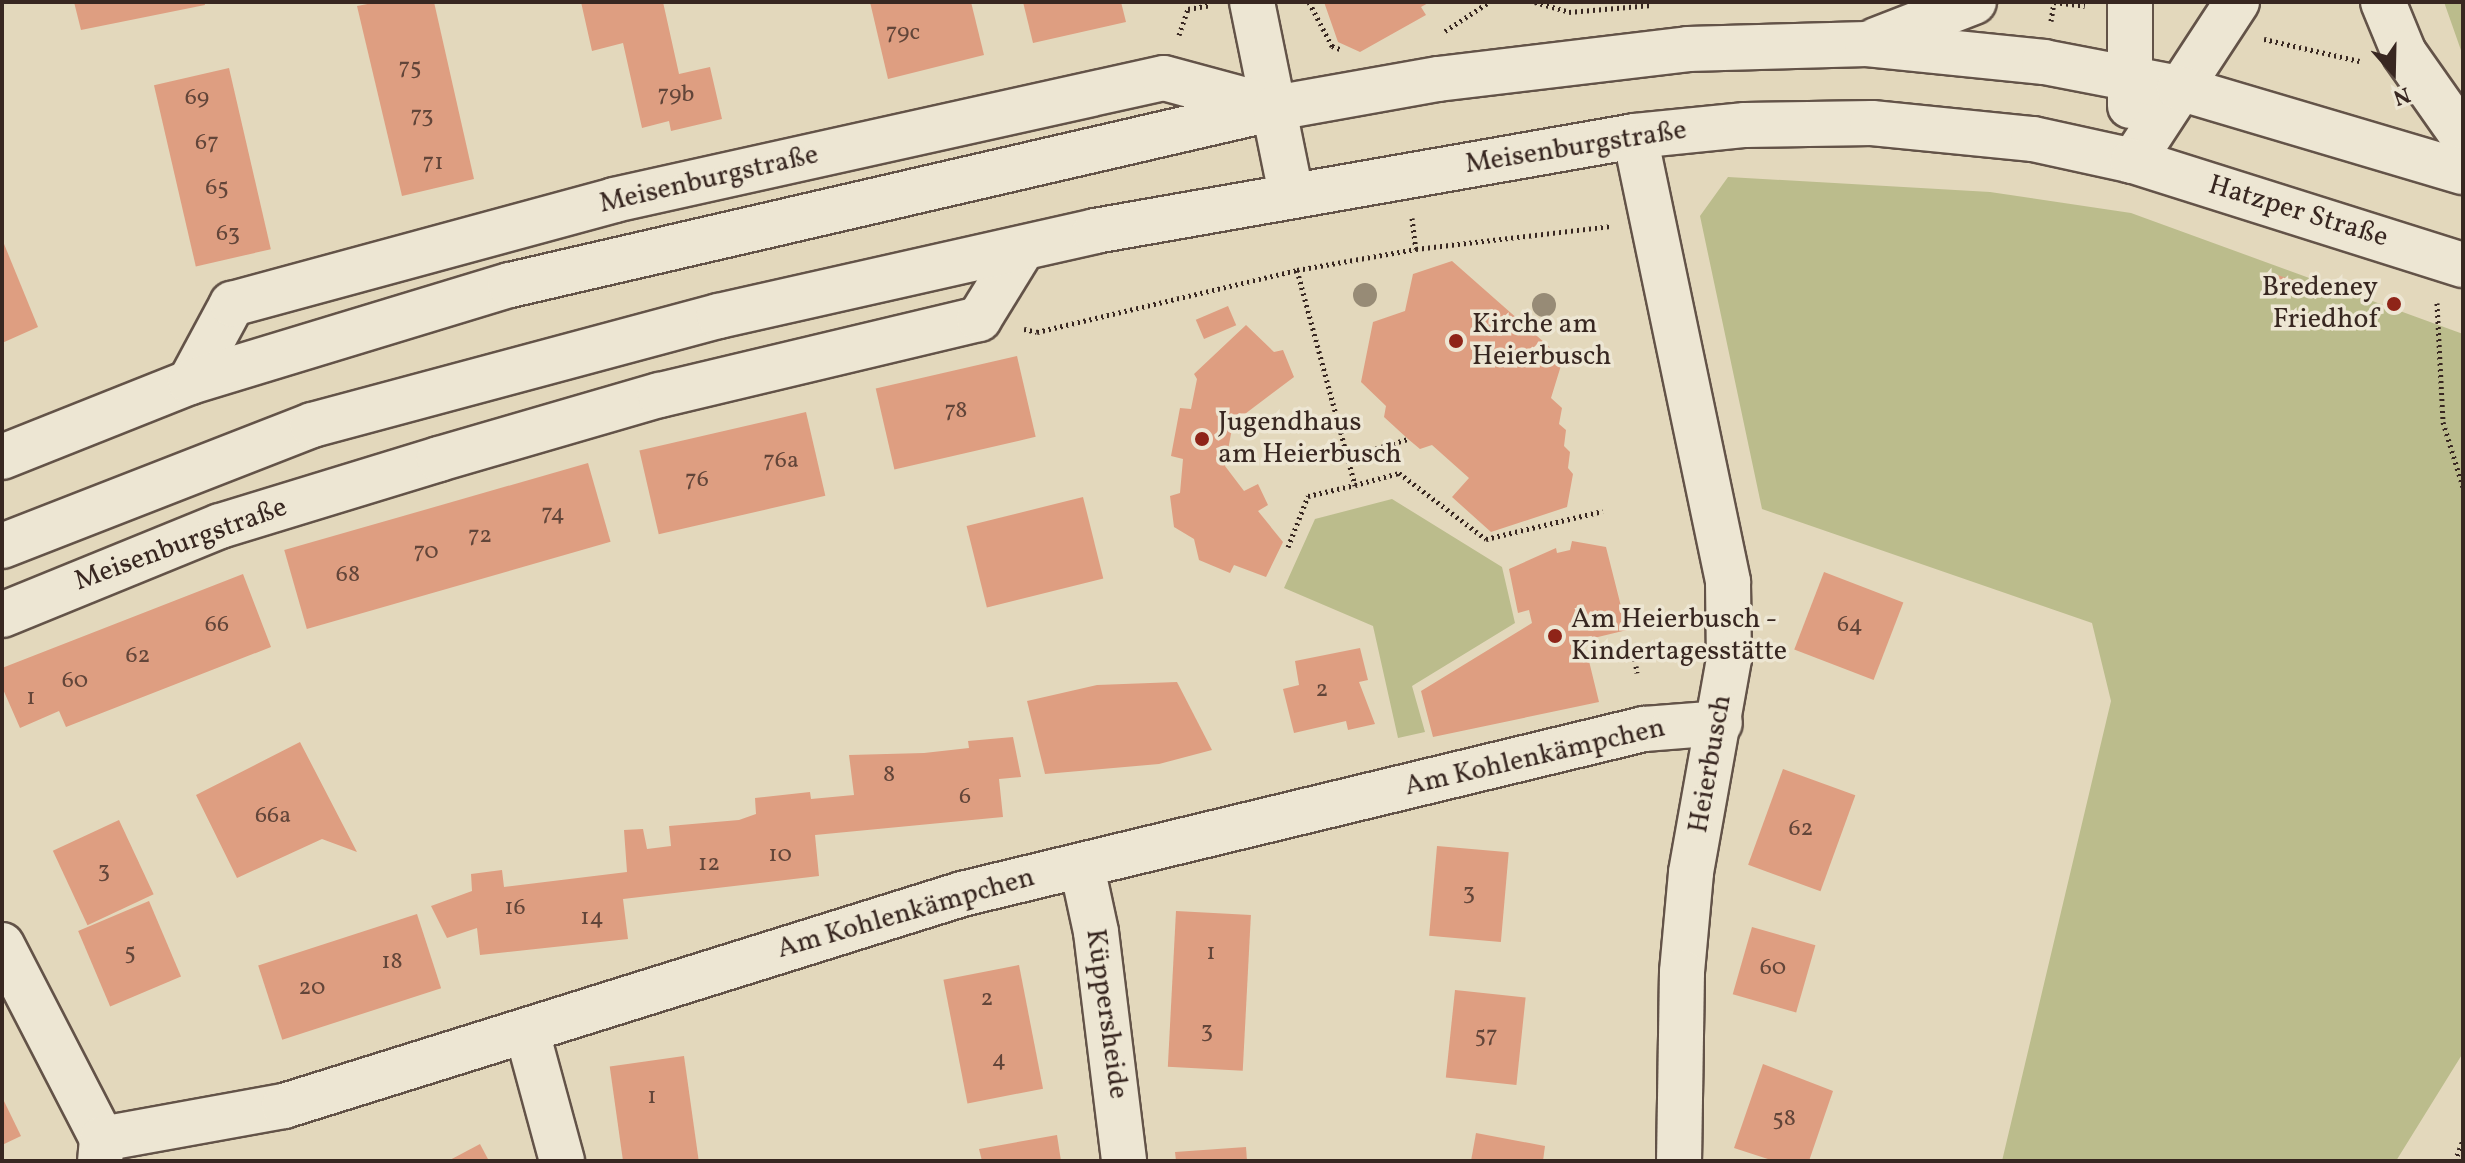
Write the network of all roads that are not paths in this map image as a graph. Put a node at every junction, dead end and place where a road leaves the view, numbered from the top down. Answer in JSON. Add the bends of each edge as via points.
{"nodes":[{"id":1,"x":1974,"y":2,"type":"edge"},
{"id":2,"x":2130,"y":2,"type":"edge"},
{"id":3,"x":2383,"y":2,"type":"edge"},
{"id":4,"x":1234,"y":3,"type":"edge"},
{"id":5,"x":2246,"y":20,"type":"edge"},
{"id":6,"x":1867,"y":44,"type":"junction"},
{"id":7,"x":2128,"y":78,"type":"junction"},
{"id":8,"x":2179,"y":88,"type":"junction"},
{"id":9,"x":1275,"y":108,"type":"junction"},
{"id":10,"x":1635,"y":136,"type":"junction"},
{"id":11,"x":2463,"y":137,"type":"edge"},
{"id":12,"x":2133,"y":161,"type":"junction"},
{"id":13,"x":2463,"y":172,"type":"edge"},
{"id":14,"x":1291,"y":193,"type":"junction"},
{"id":15,"x":1022,"y":249,"type":"junction"},
{"id":16,"x":2449,"y":260,"type":"edge"},
{"id":17,"x":190,"y":382,"type":"junction"},
{"id":18,"x":2,"y":457,"type":"edge"},
{"id":19,"x":2,"y":546,"type":"edge"},
{"id":20,"x":2,"y":615,"type":"edge"},
{"id":21,"x":1720,"y":723,"type":"junction"},
{"id":22,"x":1082,"y":867,"type":"junction"},
{"id":23,"x":2,"y":945,"type":"edge"},
{"id":24,"x":527,"y":1032,"type":"junction"},
{"id":25,"x":101,"y":1150,"type":"edge"},
{"id":26,"x":562,"y":1161,"type":"edge"},
{"id":27,"x":1124,"y":1161,"type":"edge"},
{"id":28,"x":1679,"y":1161,"type":"edge"}],
"edges":[{"from":1,"to":6,"type":"street"},
{"from":2,"to":7,"type":"street"},
{"from":3,"to":11,"type":"street","via":[[2404,53]]},
{"from":4,"to":9,"type":"street"},
{"from":5,"to":8,"type":"street"},
{"from":6,"to":7,"type":"street","name":"Meisenburgstraße","via":[[2044,62]]},
{"from":6,"to":9,"type":"street","name":"Meisenburgstraße","via":[[1688,49],[1438,79]]},
{"from":7,"to":8,"type":"street","name":"Meisenburgstraße"},
{"from":7,"to":12,"type":"street"},
{"from":8,"to":12,"type":"street"},
{"from":8,"to":13,"type":"street"},
{"from":9,"to":14,"type":"street"},
{"from":9,"to":17,"type":"street","name":"Meisenburgstraße","via":[[510,285]]},
{"from":9,"to":17,"type":"street","name":"Meisenburgstraße","via":[[1164,78],[614,200],[232,304]]},
{"from":10,"to":12,"type":"street","name":"Meisenburgstraße","via":[[1745,125],[1872,123],[2033,139]]},
{"from":10,"to":14,"type":"street","name":"Meisenburgstraße"},
{"from":10,"to":21,"type":"street","name":"Heierbusch","via":[[1728,582],[1729,659]]},
{"from":12,"to":16,"type":"street","name":"Hatzper Straße"},
{"from":14,"to":15,"type":"street","name":"Meisenburgstraße"},
{"from":15,"to":19,"type":"street","name":"Meisenburgstraße","via":[[719,316],[312,425]]},
{"from":15,"to":20,"type":"street","name":"Meisenburgstraße","via":[[979,319],[660,395],[395,472],[220,526]]},
{"from":17,"to":18,"type":"street","name":"Meisenburgstraße"},
{"from":21,"to":22,"type":"street","name":"Am Kohlenkämpchen","via":[[1644,729]]},
{"from":21,"to":28,"type":"street","name":"Heierbusch","via":[[1689,887]]},
{"from":22,"to":24,"type":"street","name":"Am Kohlenkämpchen","via":[[834,930]]},
{"from":22,"to":27,"type":"street","name":"Küppersheide","via":[[1098,947]]},
{"from":23,"to":25,"type":"street"},
{"from":24,"to":25,"type":"street","name":"Am Kohlenkämpchen","via":[[284,1106]]},
{"from":24,"to":26,"type":"street"}]}
